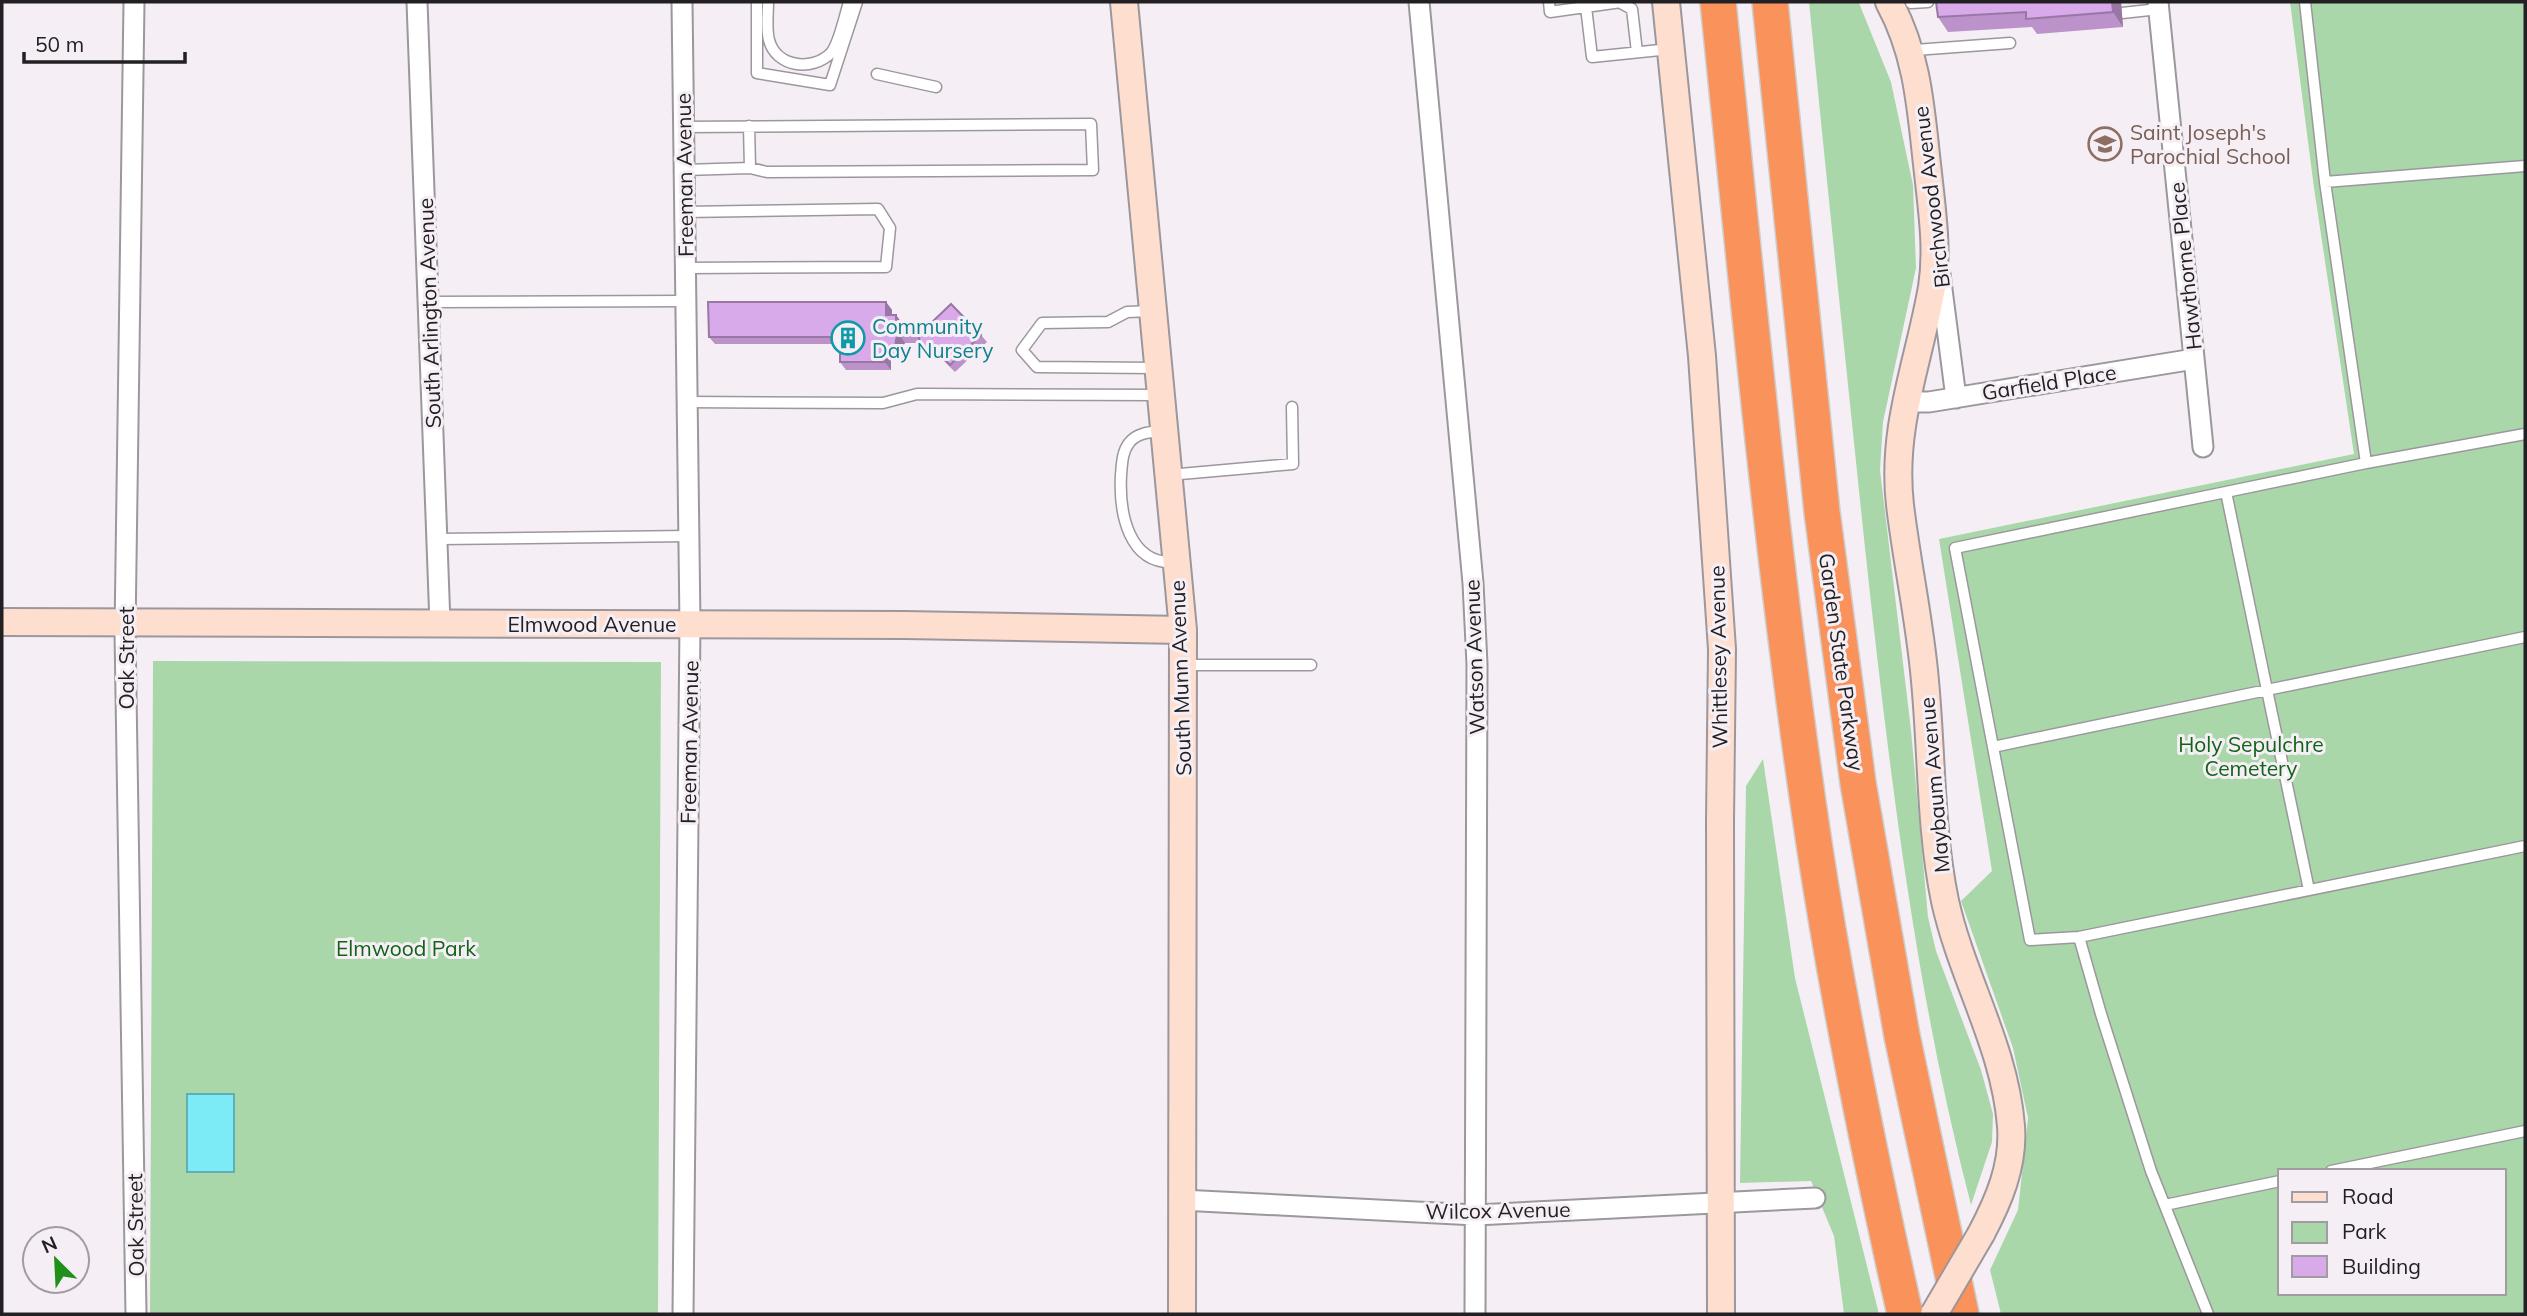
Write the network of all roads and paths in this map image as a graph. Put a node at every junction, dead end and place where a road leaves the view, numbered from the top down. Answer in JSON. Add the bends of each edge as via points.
{"nodes":[{"id":1,"x":134,"y":2,"type":"edge"},
{"id":2,"x":417,"y":2,"type":"edge"},
{"id":3,"x":682,"y":2,"type":"edge"},
{"id":4,"x":757,"y":2,"type":"edge"},
{"id":5,"x":768,"y":2,"type":"edge"},
{"id":6,"x":849,"y":2,"type":"edge"},
{"id":7,"x":857,"y":2,"type":"edge"},
{"id":8,"x":1124,"y":2,"type":"edge"},
{"id":9,"x":1419,"y":2,"type":"edge"},
{"id":10,"x":1549,"y":2,"type":"edge"},
{"id":11,"x":1621,"y":2,"type":"edge"},
{"id":12,"x":1666,"y":2,"type":"edge"},
{"id":13,"x":1718,"y":2,"type":"edge"},
{"id":14,"x":1910,"y":2,"type":"edge"},
{"id":15,"x":2305,"y":2,"type":"edge"},
{"id":16,"x":1771,"y":5,"type":"edge"},
{"id":17,"x":2158,"y":5,"type":"edge"},
{"id":18,"x":1586,"y":7,"type":"junction"},
{"id":19,"x":2122,"y":13,"type":"dead end"},
{"id":20,"x":2010,"y":43,"type":"dead end"},
{"id":21,"x":1671,"y":49,"type":"junction"},
{"id":22,"x":1915,"y":50,"type":"junction"},
{"id":23,"x":1637,"y":52,"type":"junction"},
{"id":24,"x":877,"y":74,"type":"dead end"},
{"id":25,"x":1918,"y":79,"type":"junction"},
{"id":26,"x":936,"y":88,"type":"dead end"},
{"id":27,"x":749,"y":126,"type":"junction"},
{"id":28,"x":683,"y":127,"type":"junction"},
{"id":29,"x":2525,"y":166,"type":"edge"},
{"id":30,"x":750,"y":168,"type":"junction"},
{"id":31,"x":684,"y":170,"type":"junction"},
{"id":32,"x":2325,"y":182,"type":"junction"},
{"id":33,"x":684,"y":212,"type":"junction"},
{"id":34,"x":1934,"y":233,"type":"junction"},
{"id":35,"x":685,"y":268,"type":"junction"},
{"id":36,"x":685,"y":301,"type":"junction"},
{"id":37,"x":429,"y":302,"type":"junction"},
{"id":38,"x":1153,"y":310,"type":"junction"},
{"id":39,"x":2194,"y":359,"type":"junction"},
{"id":40,"x":1158,"y":368,"type":"junction"},
{"id":41,"x":1161,"y":395,"type":"junction"},
{"id":42,"x":1956,"y":398,"type":"junction"},
{"id":43,"x":687,"y":402,"type":"junction"},
{"id":44,"x":1904,"y":402,"type":"junction"},
{"id":45,"x":1292,"y":407,"type":"dead end"},
{"id":46,"x":1164,"y":431,"type":"junction"},
{"id":47,"x":2525,"y":434,"type":"edge"},
{"id":48,"x":2203,"y":447,"type":"dead end"},
{"id":49,"x":2366,"y":463,"type":"junction"},
{"id":50,"x":1169,"y":475,"type":"junction"},
{"id":51,"x":2226,"y":492,"type":"junction"},
{"id":52,"x":689,"y":537,"type":"junction"},
{"id":53,"x":438,"y":539,"type":"junction"},
{"id":54,"x":1177,"y":562,"type":"junction"},
{"id":55,"x":2,"y":622,"type":"edge"},
{"id":56,"x":125,"y":623,"type":"junction"},
{"id":57,"x":440,"y":624,"type":"junction"},
{"id":58,"x":690,"y":624,"type":"junction"},
{"id":59,"x":1183,"y":630,"type":"junction"},
{"id":60,"x":2525,"y":637,"type":"edge"},
{"id":61,"x":1184,"y":665,"type":"junction"},
{"id":62,"x":1311,"y":665,"type":"dead end"},
{"id":63,"x":2267,"y":690,"type":"junction"},
{"id":64,"x":1993,"y":747,"type":"junction"},
{"id":65,"x":2525,"y":846,"type":"edge"},
{"id":66,"x":2309,"y":890,"type":"junction"},
{"id":67,"x":2079,"y":937,"type":"junction"},
{"id":68,"x":2525,"y":1132,"type":"edge"},
{"id":69,"x":2342,"y":1169,"type":"edge"},
{"id":70,"x":2278,"y":1181,"type":"edge"},
{"id":71,"x":1815,"y":1198,"type":"dead end"},
{"id":72,"x":1181,"y":1200,"type":"junction"},
{"id":73,"x":1720,"y":1203,"type":"junction"},
{"id":74,"x":2165,"y":1205,"type":"junction"},
{"id":75,"x":1476,"y":1214,"type":"junction"},
{"id":76,"x":136,"y":1314,"type":"edge"},
{"id":77,"x":682,"y":1314,"type":"edge"},
{"id":78,"x":1182,"y":1314,"type":"edge"},
{"id":79,"x":1475,"y":1314,"type":"edge"},
{"id":80,"x":1721,"y":1314,"type":"edge"},
{"id":81,"x":1906,"y":1314,"type":"edge"},
{"id":82,"x":1934,"y":1314,"type":"edge"},
{"id":83,"x":1961,"y":1314,"type":"edge"},
{"id":84,"x":2208,"y":1314,"type":"edge"}],
"edges":[{"from":1,"to":56,"type":"street","name":"Oak Street"},
{"from":2,"to":37,"type":"street","name":"South Arlington Avenue"},
{"from":3,"to":28,"type":"street","name":"Freeman Avenue"},
{"from":4,"to":7,"type":"lane","via":[[757,74],[830,85]]},
{"from":5,"to":6,"type":"lane","via":[[769,40],[777,57],[805,65],[833,51]]},
{"from":8,"to":38,"type":"main road","name":"South Munn Avenue"},
{"from":9,"to":75,"type":"street","name":"Watson Avenue","via":[[1477,664]]},
{"from":10,"to":18,"type":"lane","via":[[1550,12]]},
{"from":11,"to":18,"type":"lane"},
{"from":11,"to":23,"type":"lane","via":[[1632,9]]},
{"from":12,"to":21,"type":"main road","name":"Whittlesey Avenue"},
{"from":13,"to":81,"type":"highway","via":[[1779,581],[1809,807],[1854,1071]]},
{"from":14,"to":22,"type":"main road"},
{"from":14,"to":25,"type":"main road","name":"Birchwood Avenue","via":[[1903,32]]},
{"from":15,"to":32,"type":"lane"},
{"from":16,"to":83,"type":"highway","name":"Garden State Parkway","via":[[1822,512],[1856,770],[1902,1036]]},
{"from":17,"to":19,"type":"lane"},
{"from":17,"to":39,"type":"street","name":"Hawthorne Place"},
{"from":18,"to":23,"type":"lane","via":[[1592,57]]},
{"from":20,"to":22,"type":"lane"},
{"from":21,"to":23,"type":"lane"},
{"from":21,"to":73,"type":"main road","name":"Whittlesey Avenue","via":[[1702,356],[1722,649]]},
{"from":22,"to":25,"type":"main road"},
{"from":24,"to":26,"type":"lane"},
{"from":25,"to":34,"type":"main road","name":"Birchwood Avenue"},
{"from":27,"to":28,"type":"lane"},
{"from":27,"to":30,"type":"lane"},
{"from":27,"to":30,"type":"lane","via":[[1091,124],[1093,170],[767,172]]},
{"from":28,"to":31,"type":"street","name":"Freeman Avenue"},
{"from":29,"to":32,"type":"lane"},
{"from":30,"to":31,"type":"lane"},
{"from":31,"to":33,"type":"street","name":"Freeman Avenue"},
{"from":32,"to":49,"type":"lane"},
{"from":33,"to":35,"type":"street","name":"Freeman Avenue"},
{"from":33,"to":35,"type":"lane","via":[[878,209],[890,228],[886,267]]},
{"from":34,"to":42,"type":"street","name":"Birchwood Avenue"},
{"from":34,"to":44,"type":"main road","name":"Maybaum Avenue","via":[[1931,289]]},
{"from":35,"to":36,"type":"street","name":"Freeman Avenue"},
{"from":36,"to":37,"type":"lane"},
{"from":36,"to":43,"type":"street","name":"Freeman Avenue"},
{"from":37,"to":53,"type":"street","name":"South Arlington Avenue"},
{"from":38,"to":40,"type":"main road","name":"South Munn Avenue"},
{"from":38,"to":40,"type":"lane","via":[[1127,312],[1108,322],[1041,323],[1022,350],[1037,368]]},
{"from":39,"to":42,"type":"street","name":"Garfield Place"},
{"from":39,"to":48,"type":"street","name":"Hawthorne Place"},
{"from":40,"to":41,"type":"main road","name":"South Munn Avenue"},
{"from":41,"to":43,"type":"lane","via":[[917,394],[883,403]]},
{"from":41,"to":46,"type":"main road","name":"South Munn Avenue"},
{"from":42,"to":44,"type":"street","name":"Garfield Place"},
{"from":43,"to":52,"type":"street","name":"Freeman Avenue"},
{"from":44,"to":82,"type":"main road","name":"Maybaum Avenue","bridge":true,"via":[[1898,485],[1925,681],[1942,879],[1961,961],[2000,1065],[2011,1128],[2006,1178],[1981,1234]]},
{"from":45,"to":50,"type":"lane","via":[[1293,464]]},
{"from":46,"to":50,"type":"main road","name":"South Munn Avenue"},
{"from":46,"to":54,"type":"lane","via":[[1147,432],[1129,442],[1123,455],[1120,499],[1125,522],[1141,550],[1161,563]]},
{"from":47,"to":49,"type":"lane"},
{"from":49,"to":51,"type":"lane"},
{"from":50,"to":54,"type":"main road","name":"South Munn Avenue"},
{"from":51,"to":63,"type":"lane"},
{"from":51,"to":64,"type":"lane","via":[[1955,548]]},
{"from":52,"to":53,"type":"lane"},
{"from":52,"to":58,"type":"street","name":"Freeman Avenue"},
{"from":53,"to":57,"type":"street","name":"South Arlington Avenue"},
{"from":54,"to":59,"type":"main road","name":"South Munn Avenue"},
{"from":55,"to":56,"type":"main road","name":"Elmwood Avenue"},
{"from":56,"to":57,"type":"main road","name":"Elmwood Avenue"},
{"from":56,"to":76,"type":"street","name":"Oak Street"},
{"from":57,"to":58,"type":"main road","name":"Elmwood Avenue"},
{"from":58,"to":59,"type":"main road","name":"Elmwood Avenue"},
{"from":58,"to":77,"type":"street","name":"Freeman Avenue"},
{"from":59,"to":61,"type":"main road","name":"South Munn Avenue"},
{"from":60,"to":63,"type":"lane"},
{"from":61,"to":62,"type":"lane"},
{"from":61,"to":72,"type":"main road","name":"South Munn Avenue"},
{"from":63,"to":64,"type":"lane"},
{"from":63,"to":66,"type":"lane"},
{"from":64,"to":67,"type":"lane","via":[[2030,940]]},
{"from":65,"to":66,"type":"lane"},
{"from":66,"to":67,"type":"lane"},
{"from":67,"to":74,"type":"lane"},
{"from":68,"to":69,"type":"lane"},
{"from":70,"to":74,"type":"lane"},
{"from":71,"to":73,"type":"street","name":"Wilcox Avenue"},
{"from":72,"to":75,"type":"street","name":"Wilcox Avenue"},
{"from":72,"to":78,"type":"main road","name":"South Munn Avenue"},
{"from":73,"to":75,"type":"street","name":"Wilcox Avenue"},
{"from":73,"to":80,"type":"main road","name":"Whittlesey Avenue"},
{"from":74,"to":84,"type":"lane"},
{"from":75,"to":79,"type":"street","name":"Watson Avenue"}]}
